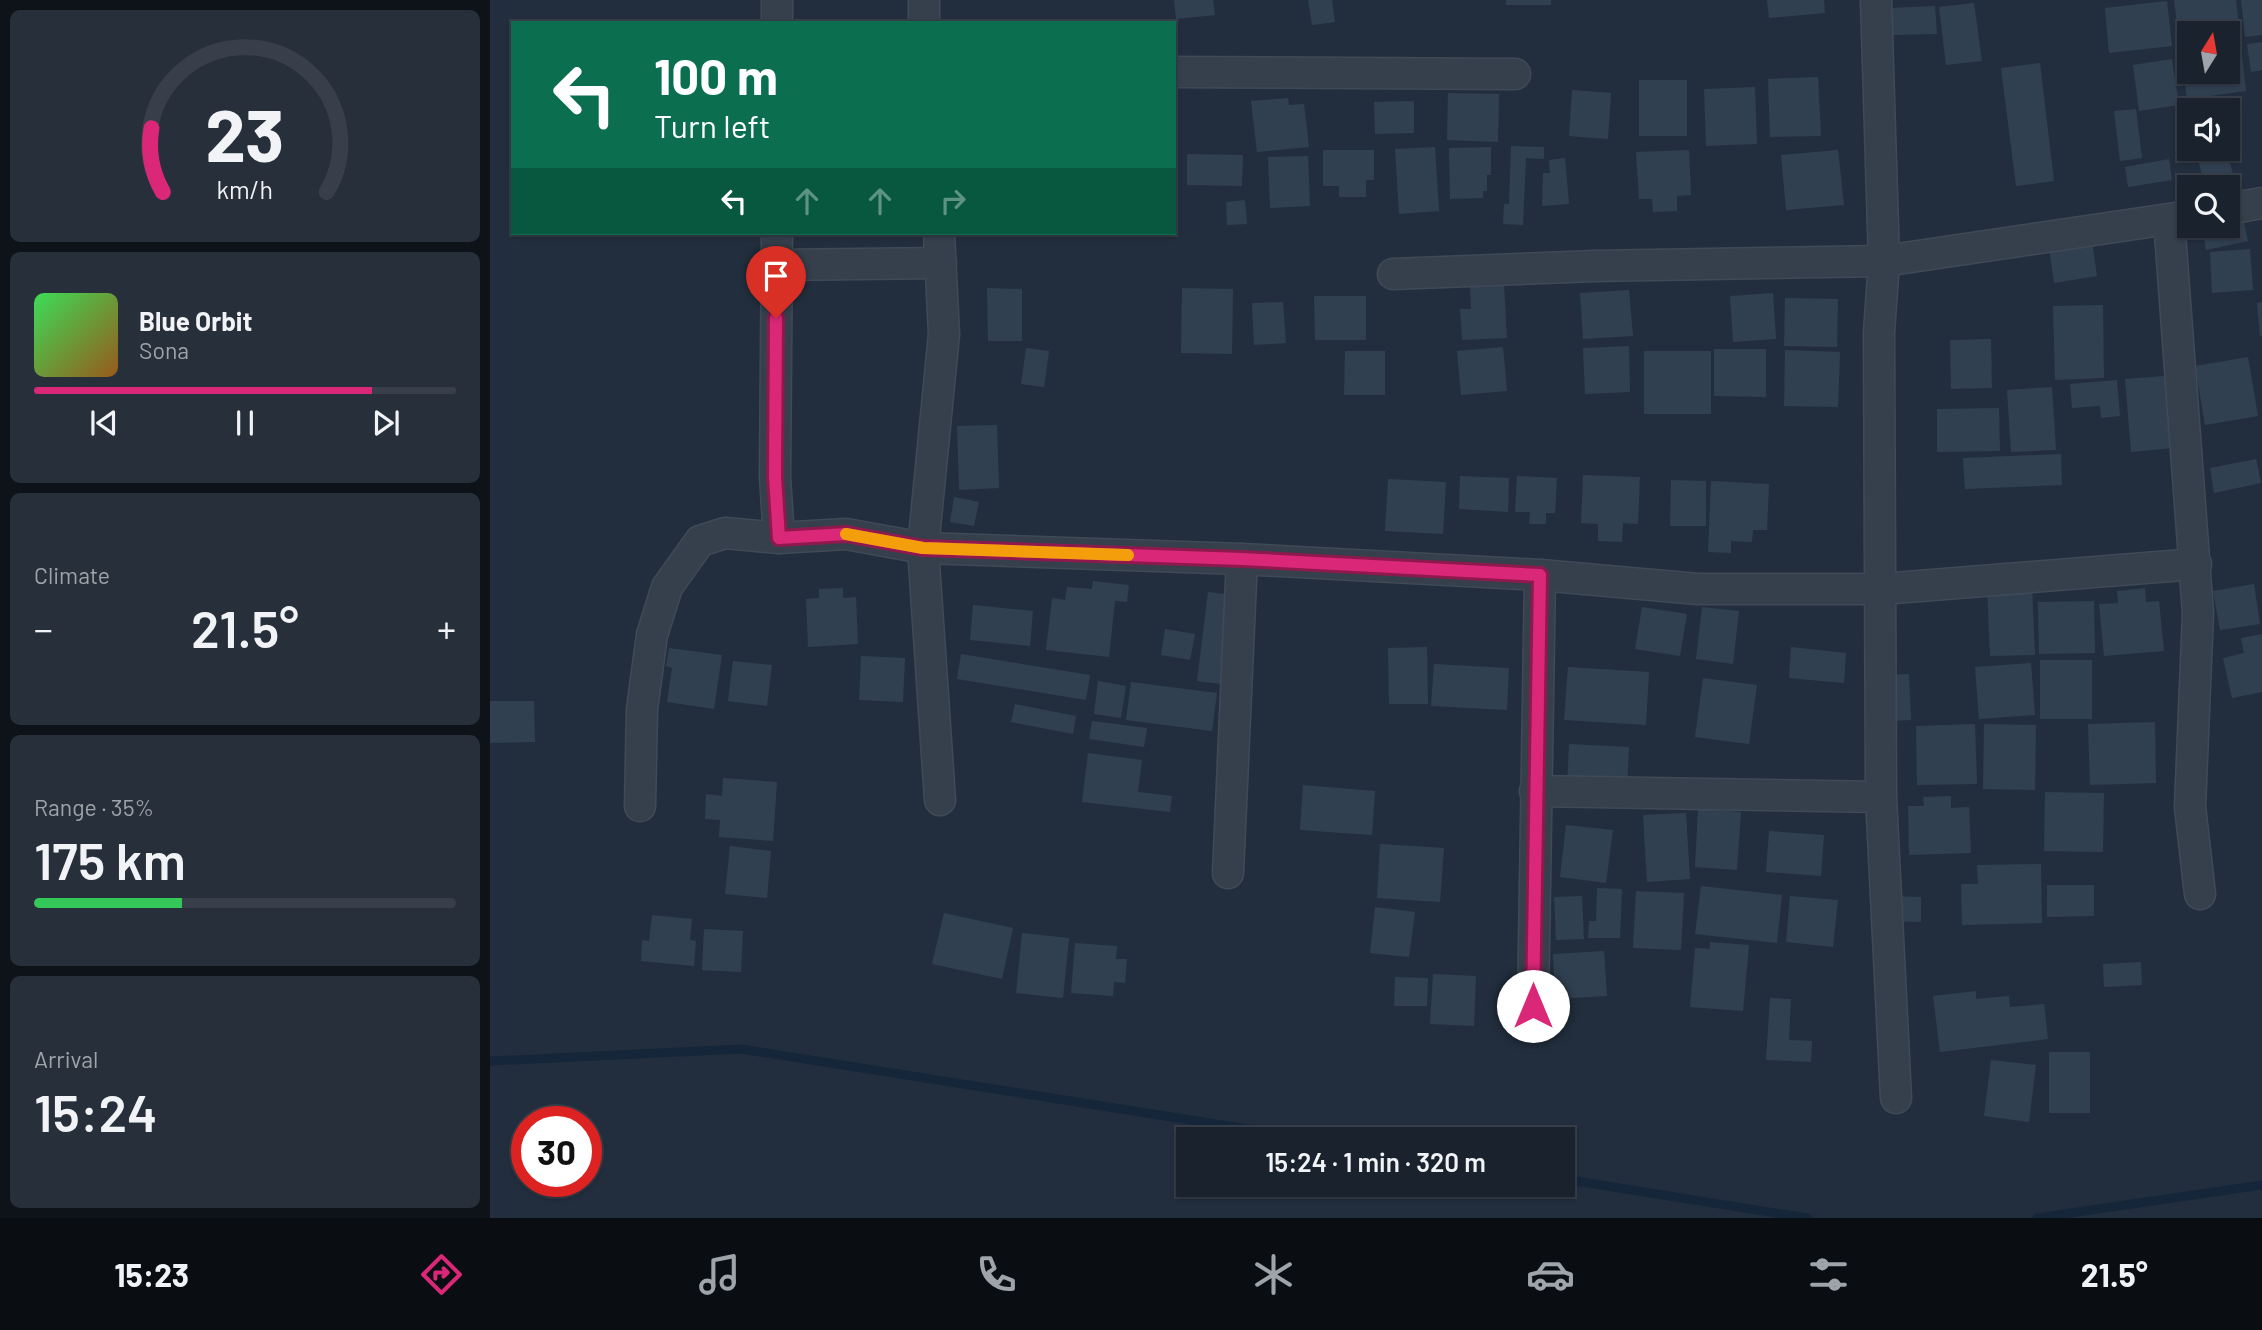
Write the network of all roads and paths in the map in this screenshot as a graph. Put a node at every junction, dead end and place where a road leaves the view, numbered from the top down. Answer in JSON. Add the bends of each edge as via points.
{"nodes":[{"id":1,"x":778,"y":0,"type":"edge"},
{"id":2,"x":923,"y":0,"type":"edge"},
{"id":3,"x":1876,"y":0,"type":"edge"},
{"id":4,"x":777,"y":21,"type":"edge"},
{"id":5,"x":924,"y":21,"type":"edge"},
{"id":6,"x":1176,"y":72,"type":"edge"},
{"id":7,"x":1515,"y":74,"type":"dead end"},
{"id":8,"x":2262,"y":203,"type":"edge"},
{"id":9,"x":2240,"y":207,"type":"edge"},
{"id":10,"x":2177,"y":218,"type":"edge"},
{"id":11,"x":777,"y":235,"type":"edge"},
{"id":12,"x":939,"y":235,"type":"edge"},
{"id":13,"x":2180,"y":238,"type":"edge"},
{"id":14,"x":1884,"y":261,"type":"junction"},
{"id":15,"x":941,"y":262,"type":"junction"},
{"id":16,"x":777,"y":265,"type":"junction"},
{"id":17,"x":1392,"y":274,"type":"dead end"},
{"id":18,"x":779,"y":538,"type":"junction"},
{"id":19,"x":923,"y":548,"type":"junction"},
{"id":20,"x":1242,"y":559,"type":"junction"},
{"id":21,"x":2196,"y":564,"type":"junction"},
{"id":22,"x":1540,"y":575,"type":"junction"},
{"id":23,"x":1882,"y":589,"type":"junction"},
{"id":24,"x":1535,"y":791,"type":"junction"},
{"id":25,"x":1881,"y":797,"type":"junction"},
{"id":26,"x":940,"y":800,"type":"dead end"},
{"id":27,"x":640,"y":806,"type":"dead end"},
{"id":28,"x":1228,"y":873,"type":"dead end"},
{"id":29,"x":2200,"y":894,"type":"dead end"},
{"id":30,"x":1533,"y":1006,"type":"dead end"},
{"id":31,"x":1896,"y":1098,"type":"dead end"}],
"edges":[{"from":1,"to":4,"type":"street"},
{"from":2,"to":5,"type":"street"},
{"from":3,"to":14,"type":"street"},
{"from":6,"to":7,"type":"street"},
{"from":8,"to":9,"type":"street"},
{"from":10,"to":14,"type":"street"},
{"from":11,"to":16,"type":"street"},
{"from":12,"to":15,"type":"street"},
{"from":13,"to":21,"type":"street"},
{"from":14,"to":17,"type":"street"},
{"from":14,"to":23,"type":"street","via":[[1879,323]]},
{"from":15,"to":16,"type":"street"},
{"from":15,"to":19,"type":"street","via":[[944,334]]},
{"from":16,"to":18,"type":"street","via":[[775,477]]},
{"from":18,"to":19,"type":"street","via":[[846,534]]},
{"from":18,"to":27,"type":"street","via":[[725,533],[700,541],[667,587],[652,635],[642,709]]},
{"from":19,"to":20,"type":"street"},
{"from":19,"to":26,"type":"street"},
{"from":20,"to":22,"type":"street"},
{"from":20,"to":28,"type":"street"},
{"from":21,"to":23,"type":"street"},
{"from":21,"to":29,"type":"street","via":[[2199,613],[2190,807]]},
{"from":22,"to":23,"type":"street","via":[[1698,589]]},
{"from":22,"to":24,"type":"street"},
{"from":23,"to":25,"type":"street"},
{"from":24,"to":25,"type":"street"},
{"from":24,"to":30,"type":"street"},
{"from":25,"to":31,"type":"street"}]}
